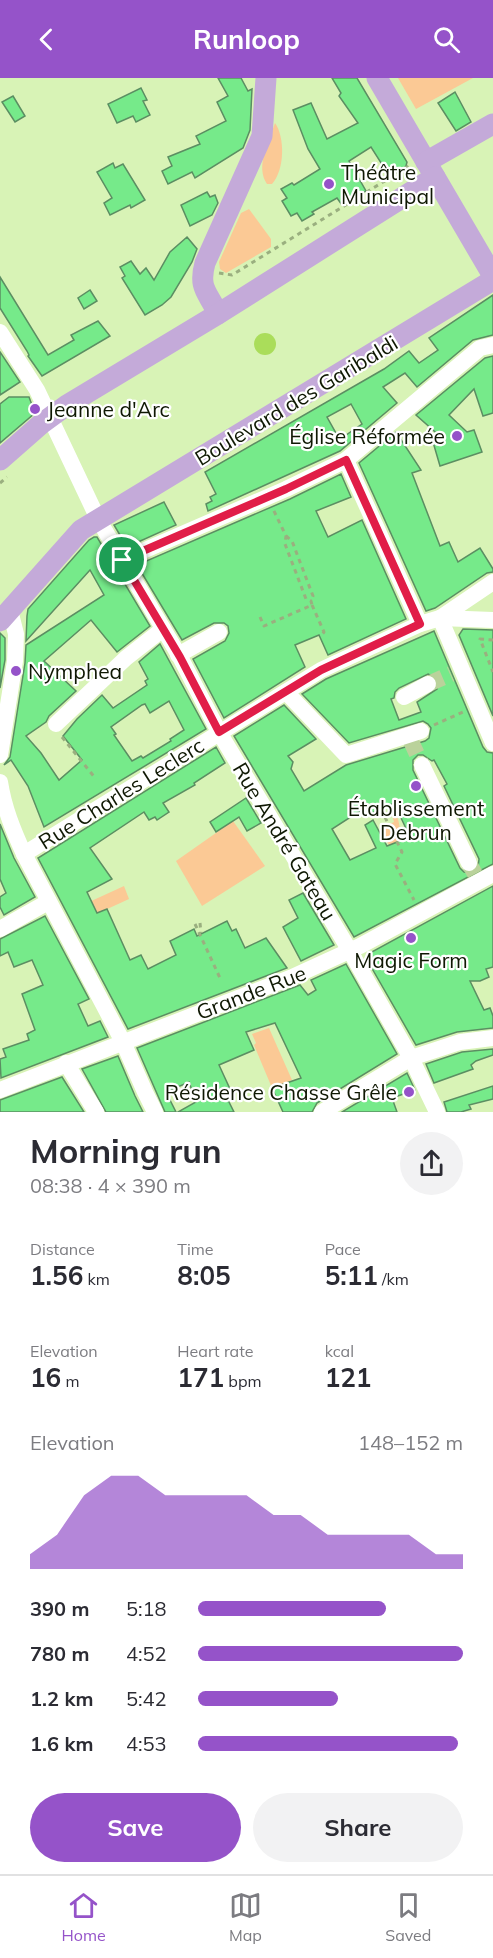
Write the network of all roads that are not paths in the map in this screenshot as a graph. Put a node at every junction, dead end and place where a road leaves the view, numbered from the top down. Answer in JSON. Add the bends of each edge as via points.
{"nodes":[{"id":1,"x":266,"y":78,"type":"edge"},
{"id":2,"x":377,"y":78,"type":"edge"},
{"id":3,"x":493,"y":124,"type":"edge"},
{"id":4,"x":424,"y":166,"type":"junction"},
{"id":5,"x":493,"y":278,"type":"edge"},
{"id":6,"x":218,"y":314,"type":"junction"},
{"id":7,"x":0,"y":332,"type":"edge"},
{"id":8,"x":493,"y":345,"type":"edge"},
{"id":9,"x":58,"y":411,"type":"junction"},
{"id":10,"x":0,"y":460,"type":"edge"},
{"id":11,"x":346,"y":460,"type":"junction"},
{"id":12,"x":98,"y":519,"type":"junction"},
{"id":13,"x":122,"y":560,"type":"junction"},
{"id":14,"x":493,"y":582,"type":"edge"},
{"id":15,"x":5,"y":616,"type":"edge"},
{"id":16,"x":441,"y":618,"type":"junction"},
{"id":17,"x":493,"y":620,"type":"edge"},
{"id":18,"x":420,"y":624,"type":"junction"},
{"id":19,"x":163,"y":629,"type":"junction"},
{"id":20,"x":219,"y":632,"type":"dead end"},
{"id":21,"x":178,"y":655,"type":"junction"},
{"id":22,"x":428,"y":684,"type":"tunnel mouth"},
{"id":23,"x":286,"y":692,"type":"junction"},
{"id":24,"x":404,"y":697,"type":"dead end"},
{"id":25,"x":59,"y":721,"type":"road end"},
{"id":26,"x":219,"y":732,"type":"junction"},
{"id":27,"x":413,"y":735,"type":"road end"},
{"id":28,"x":493,"y":743,"type":"edge"},
{"id":29,"x":0,"y":755,"type":"edge"},
{"id":30,"x":422,"y":765,"type":"tunnel mouth"},
{"id":31,"x":0,"y":782,"type":"edge"},
{"id":32,"x":24,"y":854,"type":"junction"},
{"id":33,"x":479,"y":873,"type":"edge"},
{"id":34,"x":48,"y":902,"type":"junction"},
{"id":35,"x":0,"y":929,"type":"edge"},
{"id":36,"x":350,"y":951,"type":"junction"},
{"id":37,"x":493,"y":1038,"type":"edge"},
{"id":38,"x":123,"y":1042,"type":"junction"},
{"id":39,"x":411,"y":1059,"type":"junction"},
{"id":40,"x":66,"y":1063,"type":"junction"},
{"id":41,"x":0,"y":1090,"type":"edge"},
{"id":42,"x":96,"y":1112,"type":"edge"},
{"id":43,"x":155,"y":1112,"type":"edge"},
{"id":44,"x":322,"y":1112,"type":"edge"},
{"id":45,"x":437,"y":1112,"type":"edge"}],
"edges":[{"from":1,"to":6,"type":"main road","via":[[262,136],[202,275],[205,291]]},
{"from":2,"to":4,"type":"main road"},
{"from":3,"to":4,"type":"main road"},
{"from":4,"to":5,"type":"main road"},
{"from":4,"to":6,"type":"main road","via":[[302,260]]},
{"from":5,"to":12,"type":"main road","name":"Boulevard des Garibaldi"},
{"from":6,"to":9,"type":"main road"},
{"from":7,"to":9,"type":"street","name":"Rue André Gateau","via":[[37,390]]},
{"from":8,"to":11,"type":"street","via":[[480,348]]},
{"from":9,"to":10,"type":"main road"},
{"from":9,"to":12,"type":"street","name":"Rue André Gateau"},
{"from":11,"to":13,"type":"street","via":[[229,518]]},
{"from":11,"to":18,"type":"street"},
{"from":12,"to":13,"type":"street","name":"Rue André Gateau"},
{"from":12,"to":15,"type":"main road","name":"Boulevard des Garibaldi","via":[[81,530]]},
{"from":13,"to":19,"type":"street","name":"Rue André Gateau"},
{"from":14,"to":16,"type":"street"},
{"from":15,"to":29,"type":"street","via":[[15,634],[15,662]]},
{"from":16,"to":17,"type":"street"},
{"from":16,"to":18,"type":"street","name":"Rue Charles Leclerc"},
{"from":16,"to":28,"type":"street","via":[[456,671],[478,706]]},
{"from":18,"to":23,"type":"street","name":"Rue Charles Leclerc","via":[[321,670]]},
{"from":19,"to":21,"type":"street","name":"Rue André Gateau"},
{"from":19,"to":25,"type":"street"},
{"from":20,"to":21,"type":"street"},
{"from":21,"to":26,"type":"street","name":"Rue André Gateau"},
{"from":22,"to":24,"type":"street"},
{"from":23,"to":26,"type":"street","name":"Rue Charles Leclerc"},
{"from":23,"to":27,"type":"street","via":[[346,755]]},
{"from":26,"to":32,"type":"street","name":"Rue Charles Leclerc"},
{"from":26,"to":36,"type":"street","name":"Rue André Gateau"},
{"from":30,"to":33,"type":"street"},
{"from":31,"to":32,"type":"street","via":[[11,825]]},
{"from":32,"to":34,"type":"street"},
{"from":33,"to":36,"type":"street","name":"Grande Rue","via":[[420,913]]},
{"from":34,"to":35,"type":"street"},
{"from":34,"to":38,"type":"street"},
{"from":36,"to":38,"type":"street","name":"Grande Rue"},
{"from":36,"to":39,"type":"street","name":"Rue André Gateau"},
{"from":37,"to":39,"type":"street","via":[[460,1042]]},
{"from":38,"to":40,"type":"street","name":"Grande Rue"},
{"from":38,"to":43,"type":"street"},
{"from":39,"to":44,"type":"street"},
{"from":39,"to":45,"type":"street","name":"Rue André Gateau"},
{"from":40,"to":41,"type":"street","name":"Grande Rue"},
{"from":40,"to":42,"type":"street"}]}
